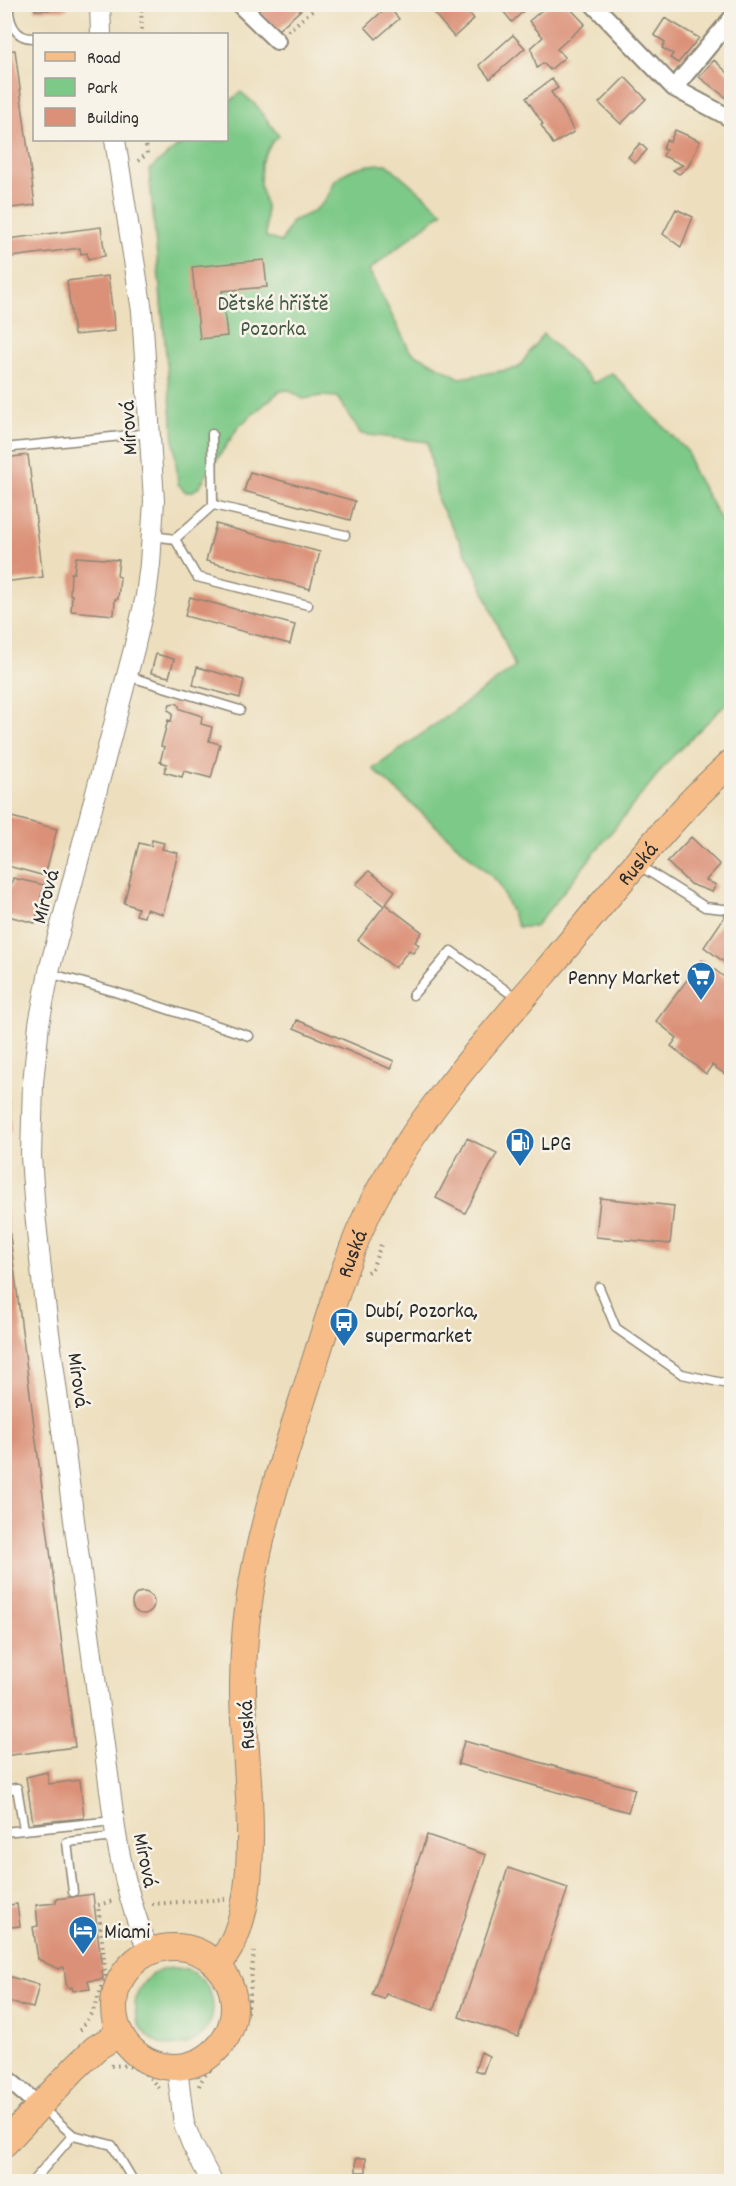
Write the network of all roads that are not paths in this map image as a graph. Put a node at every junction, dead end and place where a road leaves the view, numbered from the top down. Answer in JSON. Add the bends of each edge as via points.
{"nodes":[{"id":1,"x":9,"y":4,"type":"edge"},
{"id":2,"x":100,"y":4,"type":"edge"},
{"id":3,"x":239,"y":4,"type":"edge"},
{"id":4,"x":593,"y":4,"type":"edge"},
{"id":5,"x":732,"y":18,"type":"edge"},
{"id":6,"x":101,"y":33,"type":"edge"},
{"id":7,"x":33,"y":38,"type":"edge"},
{"id":8,"x":278,"y":41,"type":"road end"},
{"id":9,"x":674,"y":88,"type":"junction"},
{"id":10,"x":732,"y":119,"type":"edge"},
{"id":11,"x":115,"y":141,"type":"edge"},
{"id":12,"x":151,"y":433,"type":"junction"},
{"id":13,"x":212,"y":434,"type":"dead end"},
{"id":14,"x":4,"y":448,"type":"edge"},
{"id":15,"x":213,"y":505,"type":"junction"},
{"id":16,"x":345,"y":535,"type":"dead end"},
{"id":17,"x":153,"y":536,"type":"junction"},
{"id":18,"x":175,"y":539,"type":"junction"},
{"id":19,"x":308,"y":605,"type":"dead end"},
{"id":20,"x":127,"y":676,"type":"junction"},
{"id":21,"x":240,"y":711,"type":"dead end"},
{"id":22,"x":732,"y":762,"type":"edge"},
{"id":23,"x":637,"y":864,"type":"junction"},
{"id":24,"x":732,"y":910,"type":"edge"},
{"id":25,"x":49,"y":973,"type":"junction"},
{"id":26,"x":413,"y":995,"type":"dead end"},
{"id":27,"x":521,"y":1001,"type":"junction"},
{"id":28,"x":249,"y":1036,"type":"dead end"},
{"id":29,"x":599,"y":1287,"type":"dead end"},
{"id":30,"x":732,"y":1385,"type":"edge"},
{"id":31,"x":4,"y":1790,"type":"edge"},
{"id":32,"x":24,"y":1829,"type":"junction"},
{"id":33,"x":116,"y":1829,"type":"junction"},
{"id":34,"x":4,"y":1832,"type":"edge"},
{"id":35,"x":73,"y":1892,"type":"dead end"},
{"id":36,"x":149,"y":1952,"type":"junction"},
{"id":37,"x":218,"y":1965,"type":"junction"},
{"id":38,"x":120,"y":2033,"type":"junction"},
{"id":39,"x":177,"y":2067,"type":"junction"},
{"id":40,"x":4,"y":2076,"type":"edge"},
{"id":41,"x":39,"y":2106,"type":"junction"},
{"id":42,"x":73,"y":2135,"type":"junction"},
{"id":43,"x":4,"y":2144,"type":"edge"},
{"id":44,"x":32,"y":2181,"type":"edge"},
{"id":45,"x":134,"y":2181,"type":"edge"},
{"id":46,"x":212,"y":2181,"type":"edge"}],
"edges":[{"from":1,"to":7,"type":"lane","via":[[10,23],[15,31],[27,39]]},
{"from":2,"to":6,"type":"street"},
{"from":3,"to":8,"type":"street"},
{"from":4,"to":9,"type":"street"},
{"from":5,"to":9,"type":"street"},
{"from":9,"to":10,"type":"street"},
{"from":11,"to":12,"type":"street","name":"Mírová","via":[[142,311]]},
{"from":12,"to":14,"type":"lane"},
{"from":12,"to":17,"type":"street","name":"Mírová"},
{"from":13,"to":15,"type":"lane"},
{"from":15,"to":16,"type":"lane"},
{"from":15,"to":18,"type":"lane"},
{"from":17,"to":18,"type":"lane"},
{"from":17,"to":20,"type":"street","name":"Mírová","via":[[146,596]]},
{"from":18,"to":19,"type":"lane","via":[[197,577]]},
{"from":20,"to":21,"type":"lane"},
{"from":20,"to":25,"type":"street","name":"Mírová"},
{"from":22,"to":23,"type":"main road","name":"Ruská","via":[[683,809]]},
{"from":23,"to":24,"type":"lane","via":[[705,907]]},
{"from":23,"to":27,"type":"main road","name":"Ruská"},
{"from":25,"to":28,"type":"lane"},
{"from":25,"to":33,"type":"street","name":"Mírová","via":[[34,1073],[32,1183]]},
{"from":26,"to":27,"type":"lane","via":[[452,951]]},
{"from":27,"to":37,"type":"main road","name":"Ruská","via":[[432,1112],[388,1175],[359,1232],[335,1297],[264,1526],[250,1594],[243,1688],[249,1865],[239,1926],[231,1948]]},
{"from":29,"to":30,"type":"lane","via":[[616,1328],[682,1374]]},
{"from":31,"to":32,"type":"lane","via":[[17,1788]]},
{"from":32,"to":33,"type":"lane"},
{"from":32,"to":34,"type":"lane"},
{"from":33,"to":35,"type":"lane","via":[[67,1842]]},
{"from":33,"to":36,"type":"street","name":"Mírová","via":[[132,1905]]},
{"from":36,"to":37,"type":"main road","via":[[162,1948],[189,1949]]},
{"from":36,"to":38,"type":"main road","via":[[130,1966],[119,1981],[114,2016]]},
{"from":37,"to":39,"type":"main road","via":[[229,1981],[234,2000],[230,2029],[213,2053],[196,2063]]},
{"from":38,"to":39,"type":"main road","via":[[143,2059],[159,2066]]},
{"from":38,"to":41,"type":"main road","via":[[96,2048]]},
{"from":39,"to":46,"type":"street","via":[[184,2124]]},
{"from":40,"to":41,"type":"street"},
{"from":41,"to":42,"type":"lane"},
{"from":41,"to":43,"type":"main road"},
{"from":42,"to":44,"type":"lane"},
{"from":42,"to":45,"type":"lane","via":[[112,2145]]}]}
